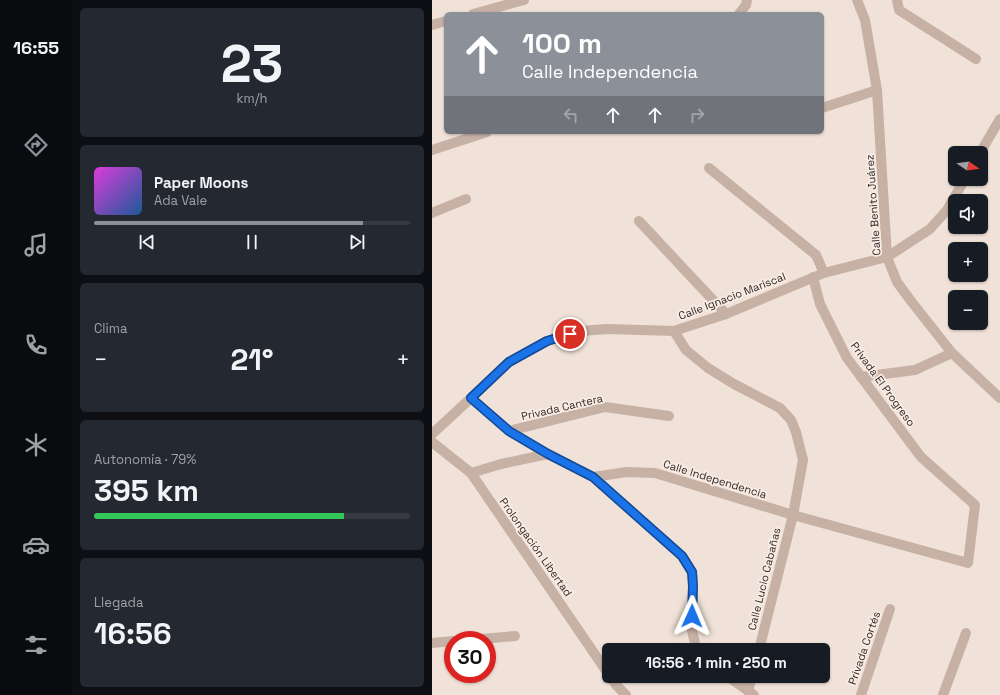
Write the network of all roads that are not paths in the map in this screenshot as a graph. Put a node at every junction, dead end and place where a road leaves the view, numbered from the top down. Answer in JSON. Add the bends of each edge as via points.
{"nodes":[{"id":1,"x":524,"y":0,"type":"edge"},
{"id":2,"x":747,"y":0,"type":"edge"},
{"id":3,"x":857,"y":0,"type":"edge"},
{"id":4,"x":897,"y":0,"type":"edge"},
{"id":5,"x":480,"y":12,"type":"edge"},
{"id":6,"x":741,"y":12,"type":"edge"},
{"id":7,"x":444,"y":22,"type":"edge"},
{"id":8,"x":432,"y":25,"type":"edge"},
{"id":9,"x":976,"y":58,"type":"dead end"},
{"id":10,"x":877,"y":90,"type":"junction"},
{"id":11,"x":824,"y":107,"type":"edge"},
{"id":12,"x":1000,"y":119,"type":"edge"},
{"id":13,"x":481,"y":134,"type":"edge"},
{"id":14,"x":984,"y":146,"type":"edge"},
{"id":15,"x":432,"y":150,"type":"edge"},
{"id":16,"x":709,"y":168,"type":"dead end"},
{"id":17,"x":961,"y":186,"type":"edge"},
{"id":18,"x":466,"y":199,"type":"dead end"},
{"id":19,"x":432,"y":213,"type":"edge"},
{"id":20,"x":639,"y":221,"type":"dead end"},
{"id":21,"x":887,"y":257,"type":"junction"},
{"id":22,"x":824,"y":273,"type":"junction"},
{"id":23,"x":813,"y":277,"type":"junction"},
{"id":24,"x":726,"y":314,"type":"junction"},
{"id":25,"x":674,"y":331,"type":"junction"},
{"id":26,"x":952,"y":352,"type":"junction"},
{"id":27,"x":861,"y":377,"type":"junction"},
{"id":28,"x":471,"y":398,"type":"junction"},
{"id":29,"x":1000,"y":398,"type":"edge"},
{"id":30,"x":669,"y":416,"type":"dead end"},
{"id":31,"x":509,"y":431,"type":"junction"},
{"id":32,"x":432,"y":434,"type":"edge"},
{"id":33,"x":432,"y":442,"type":"edge"},
{"id":34,"x":548,"y":454,"type":"junction"},
{"id":35,"x":471,"y":473,"type":"junction"},
{"id":36,"x":593,"y":477,"type":"junction"},
{"id":37,"x":793,"y":514,"type":"junction"},
{"id":38,"x":968,"y":562,"type":"joint"},
{"id":39,"x":890,"y":609,"type":"dead end"},
{"id":40,"x":966,"y":633,"type":"dead end"},
{"id":41,"x":515,"y":636,"type":"dead end"},
{"id":42,"x":496,"y":638,"type":"edge"},
{"id":43,"x":444,"y":642,"type":"edge"},
{"id":44,"x":432,"y":643,"type":"edge"},
{"id":45,"x":695,"y":643,"type":"edge"},
{"id":46,"x":761,"y":643,"type":"edge"},
{"id":47,"x":602,"y":665,"type":"edge"},
{"id":48,"x":615,"y":683,"type":"edge"},
{"id":49,"x":737,"y":683,"type":"edge"},
{"id":50,"x":752,"y":683,"type":"edge"},
{"id":51,"x":751,"y":693,"type":"edge"},
{"id":52,"x":626,"y":695,"type":"edge"},
{"id":53,"x":861,"y":695,"type":"edge"},
{"id":54,"x":943,"y":695,"type":"edge"}],
"edges":[{"from":1,"to":5,"type":"street"},
{"from":2,"to":6,"type":"street"},
{"from":3,"to":10,"type":"street","name":"Calle Benito Juárez","via":[[865,20]]},
{"from":4,"to":9,"type":"street","via":[[899,10]]},
{"from":7,"to":8,"type":"street"},
{"from":10,"to":11,"type":"street"},
{"from":10,"to":21,"type":"street","name":"Calle Benito Juárez"},
{"from":12,"to":14,"type":"street"},
{"from":13,"to":15,"type":"street"},
{"from":16,"to":22,"type":"street","via":[[816,255]]},
{"from":17,"to":21,"type":"street","name":"Calle Ignacio Mariscal","via":[[947,210],[930,229]]},
{"from":18,"to":19,"type":"street"},
{"from":20,"to":24,"type":"street"},
{"from":21,"to":22,"type":"street","name":"Calle Ignacio Mariscal"},
{"from":21,"to":26,"type":"street","name":"Calle Benito Juárez","via":[[898,282]]},
{"from":22,"to":23,"type":"street","name":"Calle Ignacio Mariscal"},
{"from":23,"to":24,"type":"street","name":"Calle Ignacio Mariscal"},
{"from":23,"to":27,"type":"street","name":"Privada El Progreso","via":[[820,304],[834,334]]},
{"from":24,"to":25,"type":"street","name":"Calle Ignacio Mariscal"},
{"from":25,"to":28,"type":"street","name":"Calle Ignacio Mariscal","via":[[581,331],[547,341],[509,362]]},
{"from":25,"to":37,"type":"street","name":"Calle Lucio Cabañas","via":[[686,350],[708,368],[780,408],[791,420],[803,460]]},
{"from":26,"to":27,"type":"street","via":[[914,370]]},
{"from":26,"to":29,"type":"street","name":"Calle Benito Juárez"},
{"from":27,"to":38,"type":"street","name":"Privada El Progreso","via":[[922,457],[975,505]]},
{"from":28,"to":31,"type":"street"},
{"from":28,"to":32,"type":"street","name":"Calle Ignacio Mariscal"},
{"from":30,"to":31,"type":"street","name":"Privada Cantera","via":[[605,407]]},
{"from":31,"to":34,"type":"street"},
{"from":33,"to":35,"type":"street","name":"Prolongación Libertad"},
{"from":34,"to":35,"type":"street"},
{"from":34,"to":36,"type":"street"},
{"from":35,"to":47,"type":"street","name":"Prolongación Libertad"},
{"from":36,"to":37,"type":"street","name":"Calle Independencia","via":[[627,472],[655,473]]},
{"from":36,"to":45,"type":"street","via":[[682,556],[692,572],[692,632]]},
{"from":37,"to":38,"type":"street","name":"Calle Independencia"},
{"from":37,"to":46,"type":"street","name":"Calle Lucio Cabañas"},
{"from":39,"to":53,"type":"street","name":"Privada Cortés"},
{"from":40,"to":54,"type":"street"},
{"from":41,"to":42,"type":"street"},
{"from":43,"to":44,"type":"street"},
{"from":48,"to":52,"type":"street","name":"Prolongación Libertad"},
{"from":49,"to":51,"type":"street"},
{"from":50,"to":51,"type":"street"}]}
